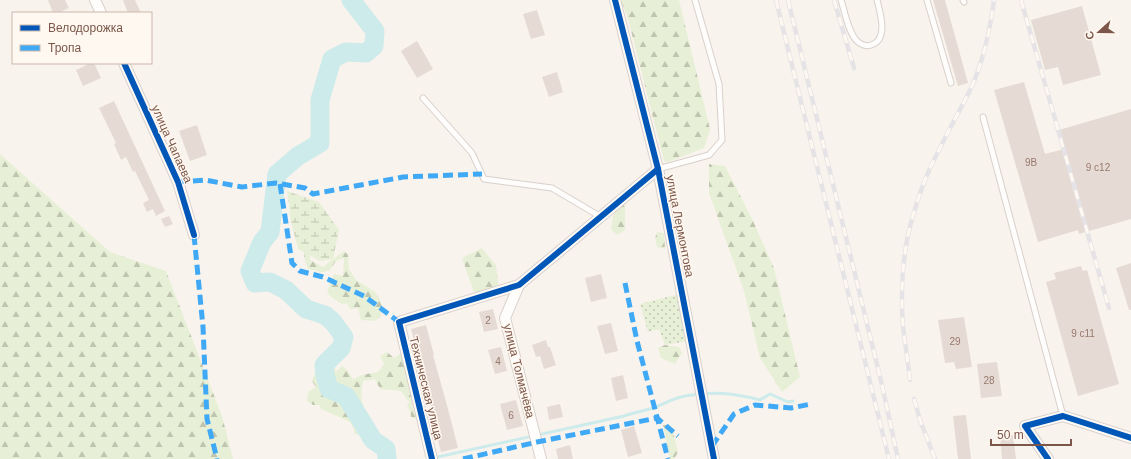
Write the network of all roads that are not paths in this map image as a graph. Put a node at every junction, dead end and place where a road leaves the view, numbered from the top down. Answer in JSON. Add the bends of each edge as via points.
{"nodes":[{"id":1,"x":96,"y":0,"type":"edge"},
{"id":2,"x":615,"y":0,"type":"edge"},
{"id":3,"x":695,"y":0,"type":"edge"},
{"id":4,"x":842,"y":0,"type":"edge"},
{"id":5,"x":877,"y":0,"type":"edge"},
{"id":6,"x":927,"y":0,"type":"edge"},
{"id":7,"x":101,"y":12,"type":"edge"},
{"id":8,"x":124,"y":64,"type":"edge"},
{"id":9,"x":951,"y":83,"type":"dead end"},
{"id":10,"x":423,"y":98,"type":"dead end"},
{"id":11,"x":983,"y":117,"type":"dead end"},
{"id":12,"x":658,"y":169,"type":"junction"},
{"id":13,"x":601,"y":217,"type":"junction"},
{"id":14,"x":194,"y":235,"type":"dead end"},
{"id":15,"x":519,"y":285,"type":"junction"},
{"id":16,"x":1063,"y":416,"type":"junction"},
{"id":17,"x":1131,"y":438,"type":"edge"},
{"id":18,"x":432,"y":459,"type":"edge"},
{"id":19,"x":541,"y":459,"type":"edge"},
{"id":20,"x":714,"y":459,"type":"edge"},
{"id":21,"x":1048,"y":459,"type":"edge"}],
"edges":[{"from":1,"to":7,"type":"street"},
{"from":2,"to":12,"type":"street","name":"улица Лермонтова"},
{"from":3,"to":12,"type":"lane","via":[[719,84],[722,140],[709,155]]},
{"from":4,"to":5,"type":"lane","via":[[856,41],[869,46],[879,38],[882,28],[882,16]]},
{"from":6,"to":9,"type":"lane"},
{"from":8,"to":14,"type":"street","name":"улица Чапаева","via":[[178,182]]},
{"from":10,"to":13,"type":"lane","via":[[472,153],[484,179],[552,188]]},
{"from":11,"to":16,"type":"lane"},
{"from":12,"to":13,"type":"street"},
{"from":12,"to":20,"type":"street","name":"улица Лермонтова"},
{"from":13,"to":15,"type":"street"},
{"from":15,"to":18,"type":"street","name":"Техническая улица","via":[[399,322]]},
{"from":15,"to":19,"type":"street","name":"улица Толмачёва","via":[[505,318]]},
{"from":16,"to":17,"type":"street"},
{"from":16,"to":21,"type":"street","via":[[1025,426]]}]}
